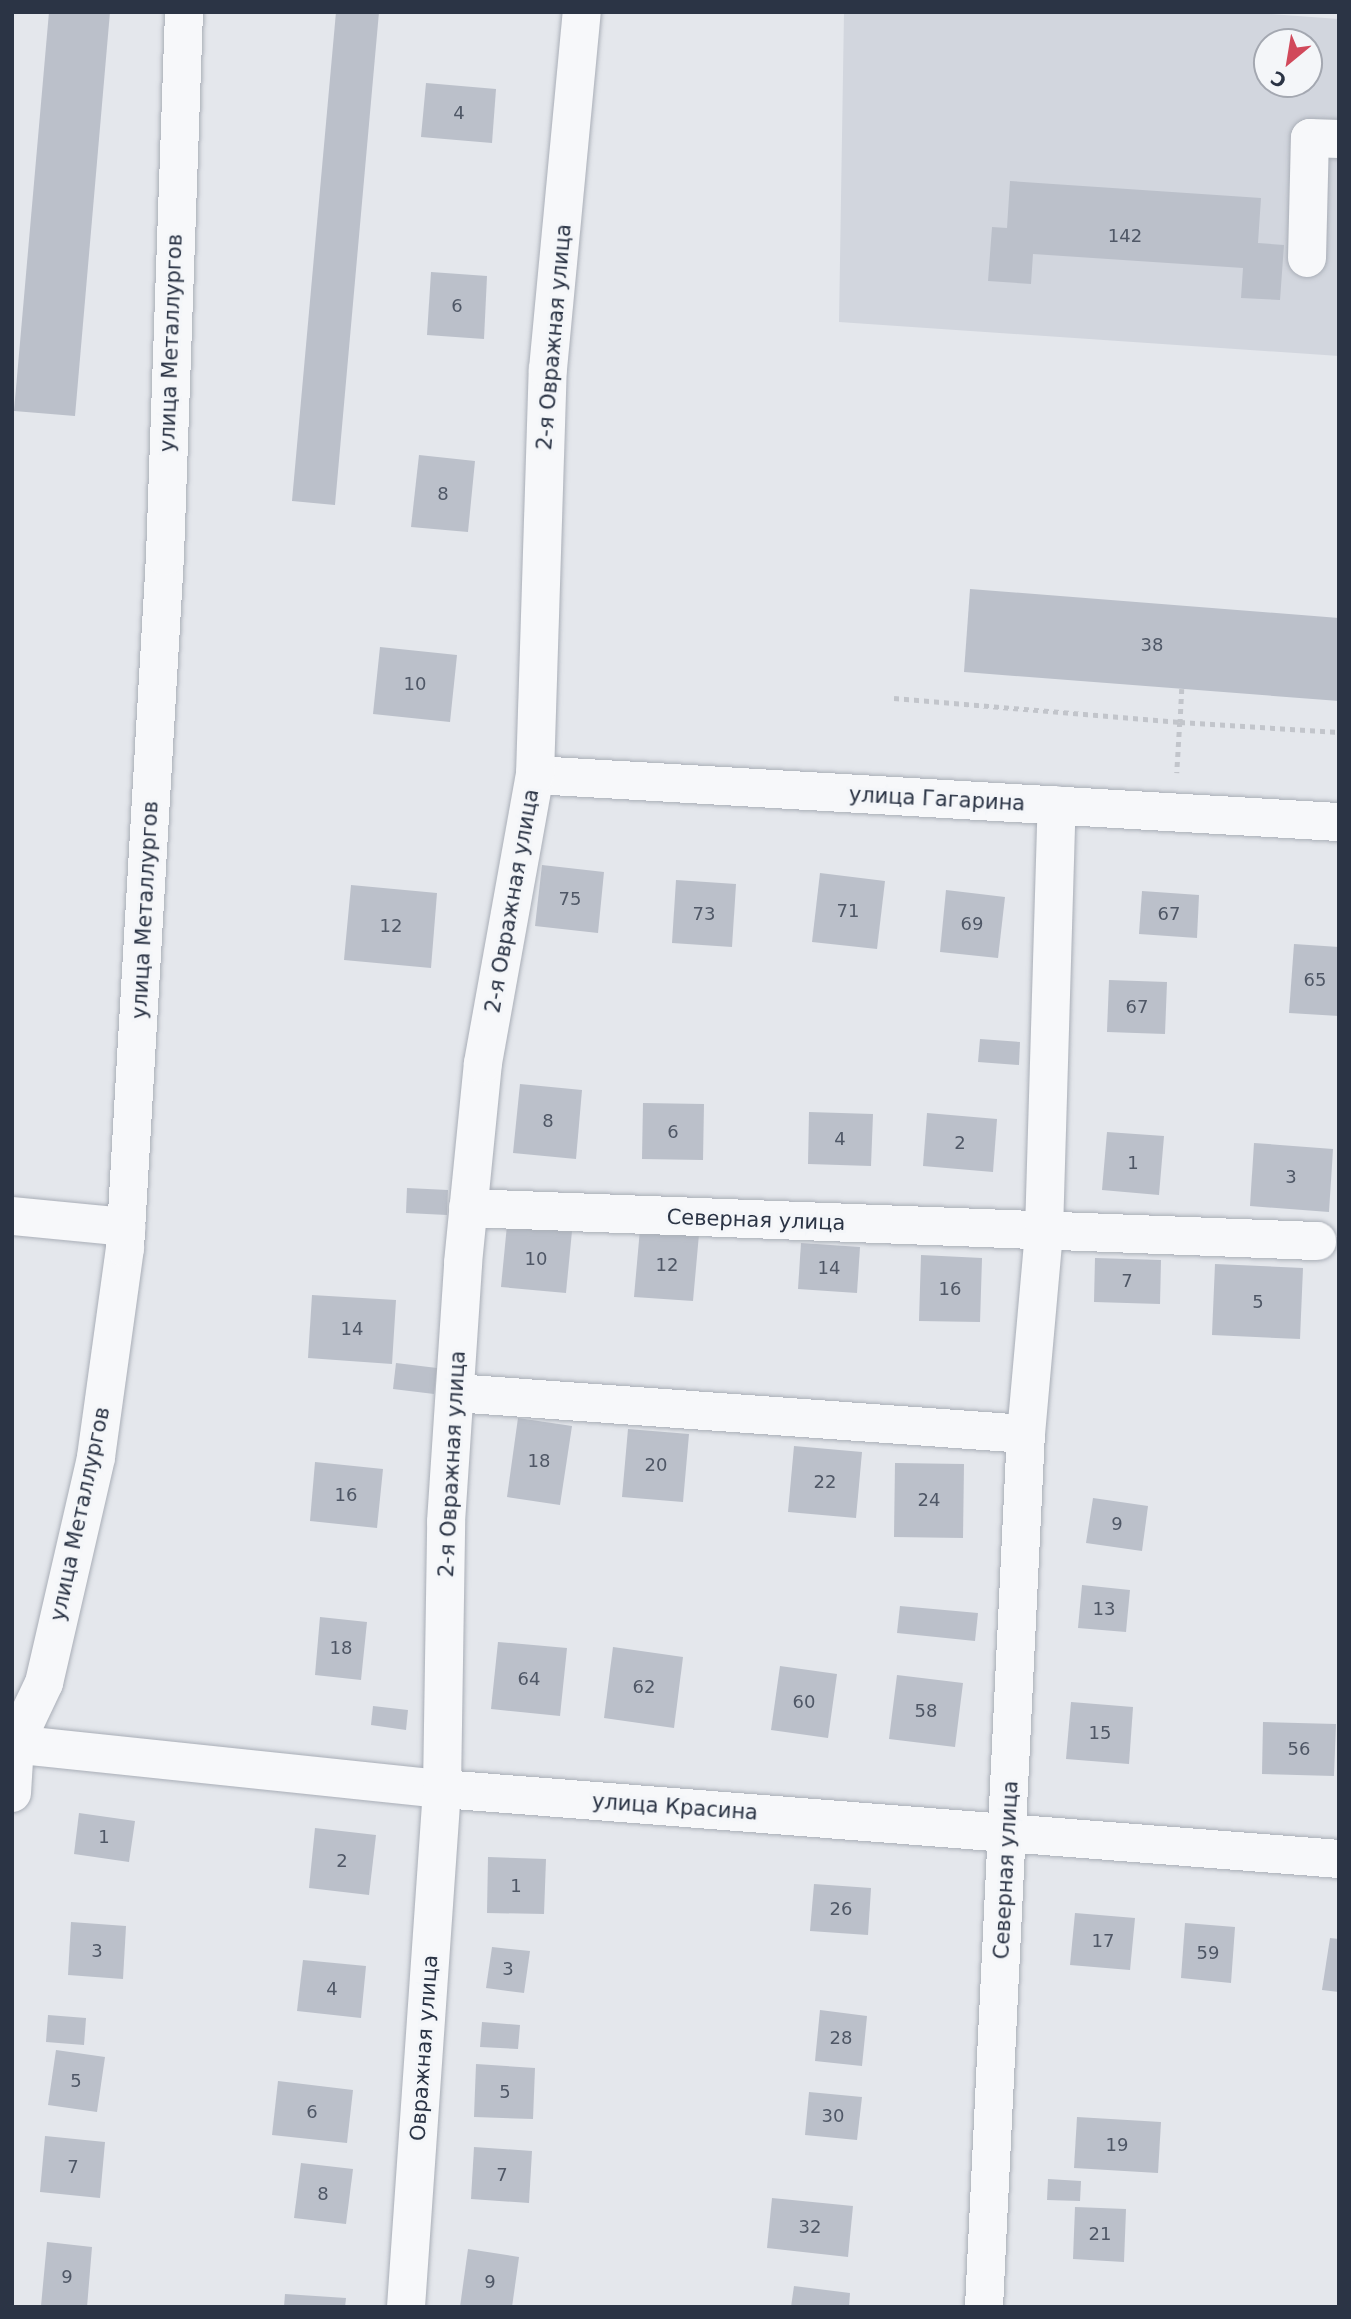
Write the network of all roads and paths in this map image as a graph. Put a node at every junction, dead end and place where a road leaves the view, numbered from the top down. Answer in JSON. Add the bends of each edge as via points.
{"nodes":[{"id":1,"x":184,"y":12,"type":"edge"},
{"id":2,"x":582,"y":12,"type":"edge"},
{"id":3,"x":1339,"y":139,"type":"edge"},
{"id":4,"x":1307,"y":258,"type":"dead end"},
{"id":5,"x":1182,"y":689,"type":"dead end"},
{"id":6,"x":894,"y":698,"type":"dead end"},
{"id":7,"x":1180,"y":722,"type":"junction"},
{"id":8,"x":1339,"y":732,"type":"edge"},
{"id":9,"x":535,"y":775,"type":"junction"},
{"id":10,"x":1056,"y":805,"type":"junction"},
{"id":11,"x":1174,"y":813,"type":"junction"},
{"id":12,"x":1339,"y":822,"type":"edge"},
{"id":13,"x":468,"y":1208,"type":"junction"},
{"id":14,"x":12,"y":1216,"type":"edge"},
{"id":15,"x":126,"y":1227,"type":"junction"},
{"id":16,"x":1044,"y":1231,"type":"junction"},
{"id":17,"x":1317,"y":1241,"type":"dead end"},
{"id":18,"x":455,"y":1394,"type":"junction"},
{"id":19,"x":1026,"y":1434,"type":"junction"},
{"id":20,"x":13,"y":1744,"type":"edge"},
{"id":21,"x":442,"y":1789,"type":"junction"},
{"id":22,"x":12,"y":1793,"type":"edge"},
{"id":23,"x":1008,"y":1833,"type":"junction"},
{"id":24,"x":1339,"y":1859,"type":"edge"},
{"id":25,"x":407,"y":2307,"type":"edge"},
{"id":26,"x":984,"y":2307,"type":"edge"}],
"edges":[{"from":1,"to":15,"type":"street","name":"улица Металлургов","via":[[165,556]]},
{"from":2,"to":9,"type":"street","name":"2-я Овражная улица","via":[[548,369]]},
{"from":3,"to":4,"type":"street","via":[[1310,138]]},
{"from":5,"to":7,"type":"path"},
{"from":6,"to":7,"type":"path"},
{"from":7,"to":8,"type":"path"},
{"from":7,"to":11,"type":"path"},
{"from":9,"to":10,"type":"street","name":"улица Гагарина"},
{"from":9,"to":13,"type":"street","name":"2-я Овражная улица","via":[[483,1063]]},
{"from":10,"to":11,"type":"street","name":"улица Гагарина"},
{"from":10,"to":16,"type":"street","name":"Северная улица"},
{"from":11,"to":12,"type":"street","name":"улица Гагарина"},
{"from":13,"to":16,"type":"street","name":"Северная улица"},
{"from":13,"to":18,"type":"street","name":"2-я Овражная улица"},
{"from":14,"to":15,"type":"street"},
{"from":15,"to":20,"type":"street","name":"улица Металлургов","via":[[96,1457],[44,1683]]},
{"from":16,"to":17,"type":"street","name":"Северная улица"},
{"from":16,"to":19,"type":"street","name":"Северная улица"},
{"from":18,"to":19,"type":"street"},
{"from":18,"to":21,"type":"street","name":"2-я Овражная улица"},
{"from":19,"to":23,"type":"street","name":"Северная улица"},
{"from":20,"to":21,"type":"street","name":"улица Красина"},
{"from":20,"to":22,"type":"street","name":"улица Металлургов"},
{"from":21,"to":23,"type":"street","name":"улица Красина"},
{"from":21,"to":25,"type":"street","name":"Овражная улица"},
{"from":23,"to":24,"type":"street","name":"улица Красина"},
{"from":23,"to":26,"type":"street","name":"Северная улица"}]}
